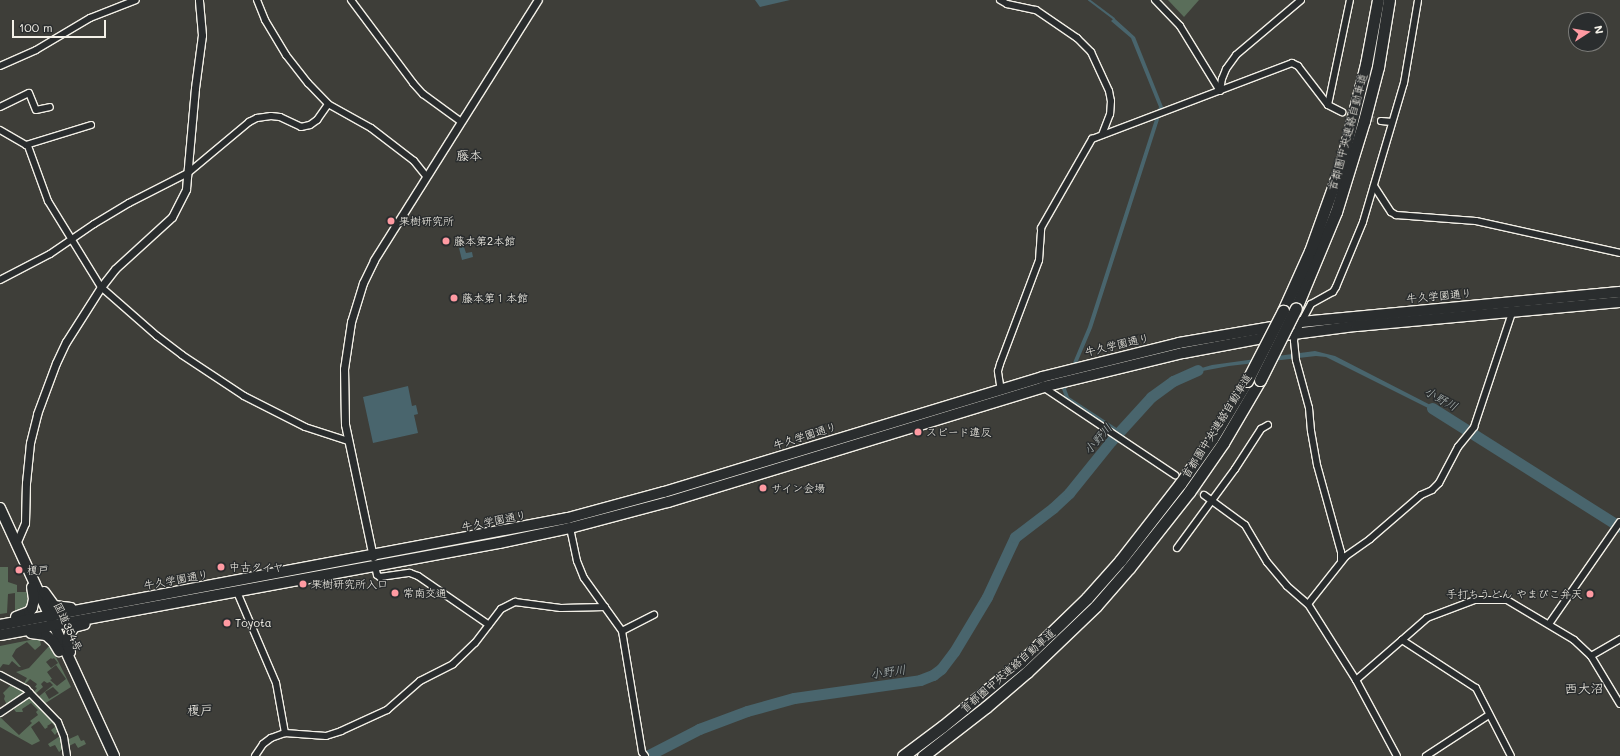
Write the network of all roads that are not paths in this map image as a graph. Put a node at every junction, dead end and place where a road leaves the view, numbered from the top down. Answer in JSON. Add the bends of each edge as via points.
{"nodes":[{"id":1,"x":136,"y":0,"type":"edge"},
{"id":2,"x":199,"y":0,"type":"edge"},
{"id":3,"x":257,"y":0,"type":"edge"},
{"id":4,"x":351,"y":0,"type":"edge"},
{"id":5,"x":538,"y":0,"type":"edge"},
{"id":6,"x":1000,"y":0,"type":"edge"},
{"id":7,"x":1155,"y":0,"type":"edge"},
{"id":8,"x":1301,"y":0,"type":"edge"},
{"id":9,"x":1350,"y":0,"type":"edge"},
{"id":10,"x":1378,"y":0,"type":"edge"},
{"id":11,"x":1389,"y":0,"type":"edge"},
{"id":12,"x":1418,"y":0,"type":"edge"},
{"id":13,"x":0,"y":66,"type":"edge"},
{"id":14,"x":1220,"y":91,"type":"junction"},
{"id":15,"x":328,"y":104,"type":"junction"},
{"id":16,"x":1328,"y":105,"type":"junction"},
{"id":17,"x":0,"y":107,"type":"edge"},
{"id":18,"x":50,"y":107,"type":"dead end"},
{"id":19,"x":1342,"y":112,"type":"tunnel mouth"},
{"id":20,"x":460,"y":121,"type":"junction"},
{"id":21,"x":1381,"y":121,"type":"tunnel mouth"},
{"id":22,"x":1392,"y":122,"type":"junction"},
{"id":23,"x":91,"y":125,"type":"dead end"},
{"id":24,"x":0,"y":130,"type":"edge"},
{"id":25,"x":1102,"y":135,"type":"junction"},
{"id":26,"x":26,"y":145,"type":"junction"},
{"id":27,"x":188,"y":173,"type":"junction"},
{"id":28,"x":426,"y":176,"type":"junction"},
{"id":29,"x":1374,"y":186,"type":"junction"},
{"id":30,"x":71,"y":240,"type":"junction"},
{"id":31,"x":1620,"y":253,"type":"edge"},
{"id":32,"x":0,"y":280,"type":"edge"},
{"id":33,"x":101,"y":287,"type":"junction"},
{"id":34,"x":1620,"y":292,"type":"edge"},
{"id":35,"x":1516,"y":301,"type":"junction"},
{"id":36,"x":1620,"y":302,"type":"edge"},
{"id":37,"x":1512,"y":312,"type":"junction"},
{"id":38,"x":1301,"y":322,"type":"junction"},
{"id":39,"x":1295,"y":334,"type":"junction"},
{"id":40,"x":1043,"y":387,"type":"junction"},
{"id":41,"x":1002,"y":394,"type":"junction"},
{"id":42,"x":1268,"y":424,"type":"dead end"},
{"id":43,"x":348,"y":441,"type":"junction"},
{"id":44,"x":1175,"y":475,"type":"tunnel mouth"},
{"id":45,"x":1204,"y":495,"type":"tunnel mouth"},
{"id":46,"x":1212,"y":501,"type":"junction"},
{"id":47,"x":0,"y":508,"type":"edge"},
{"id":48,"x":1620,"y":522,"type":"edge"},
{"id":49,"x":570,"y":528,"type":"junction"},
{"id":50,"x":16,"y":544,"type":"junction"},
{"id":51,"x":1177,"y":548,"type":"dead end"},
{"id":52,"x":1341,"y":560,"type":"junction"},
{"id":53,"x":374,"y":561,"type":"junction"},
{"id":54,"x":32,"y":579,"type":"junction"},
{"id":55,"x":237,"y":592,"type":"junction"},
{"id":56,"x":1308,"y":604,"type":"junction"},
{"id":57,"x":605,"y":607,"type":"junction"},
{"id":58,"x":81,"y":610,"type":"junction"},
{"id":59,"x":654,"y":615,"type":"dead end"},
{"id":60,"x":93,"y":618,"type":"junction"},
{"id":61,"x":51,"y":620,"type":"junction"},
{"id":62,"x":1549,"y":624,"type":"junction"},
{"id":63,"x":2,"y":625,"type":"edge"},
{"id":64,"x":489,"y":625,"type":"junction"},
{"id":65,"x":24,"y":631,"type":"junction"},
{"id":66,"x":622,"y":632,"type":"junction"},
{"id":67,"x":0,"y":635,"type":"edge"},
{"id":68,"x":1620,"y":639,"type":"edge"},
{"id":69,"x":1402,"y":640,"type":"junction"},
{"id":70,"x":1591,"y":656,"type":"junction"},
{"id":71,"x":70,"y":661,"type":"junction"},
{"id":72,"x":0,"y":675,"type":"edge"},
{"id":73,"x":1356,"y":680,"type":"junction"},
{"id":74,"x":30,"y":693,"type":"junction"},
{"id":75,"x":1620,"y":704,"type":"edge"},
{"id":76,"x":0,"y":713,"type":"edge"},
{"id":77,"x":1489,"y":715,"type":"junction"},
{"id":78,"x":285,"y":733,"type":"junction"},
{"id":79,"x":644,"y":754,"type":"edge"},
{"id":80,"x":67,"y":756,"type":"edge"},
{"id":81,"x":114,"y":756,"type":"edge"},
{"id":82,"x":255,"y":756,"type":"edge"},
{"id":83,"x":903,"y":756,"type":"edge"},
{"id":84,"x":923,"y":756,"type":"edge"},
{"id":85,"x":1398,"y":756,"type":"edge"},
{"id":86,"x":1426,"y":756,"type":"edge"},
{"id":87,"x":1511,"y":756,"type":"edge"}],
"edges":[{"from":1,"to":13,"type":"street","via":[[90,18],[36,50]]},
{"from":2,"to":27,"type":"street","via":[[202,35]]},
{"from":3,"to":15,"type":"street","via":[[265,20],[286,55]]},
{"from":4,"to":20,"type":"street","via":[[413,83],[423,94]]},
{"from":5,"to":20,"type":"street"},
{"from":6,"to":25,"type":"street","via":[[1036,10],[1077,38],[1091,52],[1111,101],[1110,114]]},
{"from":7,"to":14,"type":"street","via":[[1180,26]]},
{"from":8,"to":14,"type":"street","via":[[1236,55],[1226,69]]},
{"from":9,"to":16,"type":"street"},
{"from":10,"to":83,"type":"highway","name":"首都圏中央連絡自動車道","bridge":true,"via":[[1366,64],[1341,166],[1310,251],[1247,381],[1212,439],[1153,521],[1092,593],[1021,662]]},
{"from":11,"to":84,"type":"highway","name":"首都圏中央連絡自動車道","bridge":true,"via":[[1378,67],[1336,212],[1296,308],[1260,380],[1223,443],[1189,492],[1096,606],[1027,672]]},
{"from":12,"to":22,"type":"street","via":[[1404,83]]},
{"from":14,"to":16,"type":"street","via":[[1292,64],[1298,66]]},
{"from":14,"to":25,"type":"street"},
{"from":15,"to":27,"type":"street","via":[[317,120],[301,127],[280,117],[257,118]]},
{"from":15,"to":28,"type":"street","via":[[372,128],[414,161]]},
{"from":16,"to":19,"type":"street"},
{"from":17,"to":18,"type":"street","via":[[29,93],[36,110]]},
{"from":20,"to":28,"type":"street"},
{"from":21,"to":22,"type":"street"},
{"from":22,"to":29,"type":"street"},
{"from":23,"to":26,"type":"street"},
{"from":24,"to":26,"type":"street"},
{"from":25,"to":41,"type":"street","via":[[1092,139],[1041,228],[1039,260],[998,371]]},
{"from":26,"to":30,"type":"street","via":[[48,201]]},
{"from":27,"to":30,"type":"street","via":[[129,203]]},
{"from":27,"to":33,"type":"street","via":[[186,189],[172,217],[115,269]]},
{"from":28,"to":43,"type":"street","via":[[374,260],[357,300],[346,344],[344,369],[344,408]]},
{"from":29,"to":31,"type":"street","via":[[1391,212],[1396,215],[1476,221]]},
{"from":29,"to":38,"type":"street","via":[[1363,222],[1336,287],[1333,292],[1311,304]]},
{"from":30,"to":32,"type":"street"},
{"from":30,"to":33,"type":"street"},
{"from":33,"to":43,"type":"street","via":[[182,355],[239,392],[305,427]]},
{"from":33,"to":50,"type":"street","via":[[66,342],[37,414],[30,443],[26,522]]},
{"from":34,"to":35,"type":"highway","name":"牛久学園通り"},
{"from":35,"to":37,"type":"street"},
{"from":35,"to":38,"type":"highway","name":"牛久学園通り"},
{"from":36,"to":37,"type":"highway","name":"牛久学園通り"},
{"from":37,"to":39,"type":"highway","name":"牛久学園通り"},
{"from":37,"to":52,"type":"street","via":[[1474,428],[1458,447],[1439,484],[1414,500],[1370,539]]},
{"from":38,"to":39,"type":"street"},
{"from":38,"to":41,"type":"highway","name":"牛久学園通り","via":[[1225,334],[1131,354]]},
{"from":39,"to":40,"type":"highway","name":"牛久学園通り","via":[[1183,353]]},
{"from":39,"to":52,"type":"street","via":[[1296,360],[1309,408],[1310,431]]},
{"from":40,"to":41,"type":"highway","name":"牛久学園通り"},
{"from":40,"to":44,"type":"street"},
{"from":41,"to":49,"type":"highway","name":"牛久学園通り","via":[[668,502]]},
{"from":41,"to":53,"type":"highway","name":"牛久学園通り","via":[[612,506]]},
{"from":42,"to":46,"type":"street","via":[[1261,429]]},
{"from":43,"to":53,"type":"street"},
{"from":45,"to":46,"type":"street"},
{"from":46,"to":51,"type":"street"},
{"from":46,"to":56,"type":"street","via":[[1245,525],[1267,562]]},
{"from":47,"to":50,"type":"highway","name":"国道354号"},
{"from":48,"to":62,"type":"street"},
{"from":49,"to":53,"type":"highway","name":"牛久学園通り","via":[[500,543]]},
{"from":49,"to":57,"type":"street","via":[[577,561],[584,578]]},
{"from":50,"to":54,"type":"highway","name":"国道354号"},
{"from":52,"to":56,"type":"street"},
{"from":53,"to":55,"type":"highway","name":"牛久学園通り"},
{"from":53,"to":58,"type":"highway","name":"牛久学園通り"},
{"from":53,"to":64,"type":"street","via":[[377,575],[380,577],[410,573],[418,576]]},
{"from":54,"to":58,"type":"highway","via":[[54,606]]},
{"from":54,"to":61,"type":"highway","name":"国道354号"},
{"from":54,"to":63,"type":"highway","via":[[34,599],[31,610]]},
{"from":55,"to":60,"type":"highway","name":"牛久学園通り"},
{"from":55,"to":78,"type":"street","via":[[276,683]]},
{"from":56,"to":73,"type":"street"},
{"from":57,"to":64,"type":"street","via":[[561,608],[515,602],[501,609]]},
{"from":57,"to":66,"type":"street"},
{"from":58,"to":61,"type":"highway","name":"牛久学園通り"},
{"from":59,"to":66,"type":"street"},
{"from":60,"to":61,"type":"highway","name":"牛久学園通り"},
{"from":60,"to":71,"type":"highway","via":[[74,627],[70,632],[67,642]]},
{"from":61,"to":63,"type":"highway","name":"牛久学園通り"},
{"from":61,"to":65,"type":"highway","name":"牛久学園通り"},
{"from":61,"to":71,"type":"highway","name":"国道354号"},
{"from":62,"to":69,"type":"street","via":[[1508,600],[1475,600],[1427,618]]},
{"from":62,"to":70,"type":"street","via":[[1574,640]]},
{"from":64,"to":78,"type":"street","via":[[453,664],[420,681],[377,715],[326,736]]},
{"from":65,"to":67,"type":"highway","name":"牛久学園通り"},
{"from":65,"to":71,"type":"highway","via":[[46,635],[53,641],[62,657]]},
{"from":66,"to":79,"type":"street"},
{"from":68,"to":70,"type":"street"},
{"from":69,"to":73,"type":"street"},
{"from":69,"to":77,"type":"street","via":[[1476,688]]},
{"from":70,"to":75,"type":"street"},
{"from":71,"to":81,"type":"highway","name":"国道354号"},
{"from":72,"to":74,"type":"street"},
{"from":73,"to":85,"type":"street"},
{"from":74,"to":76,"type":"street"},
{"from":74,"to":80,"type":"street","via":[[58,722]]},
{"from":77,"to":86,"type":"street"},
{"from":77,"to":87,"type":"street"},
{"from":78,"to":82,"type":"street","via":[[263,744]]}]}
